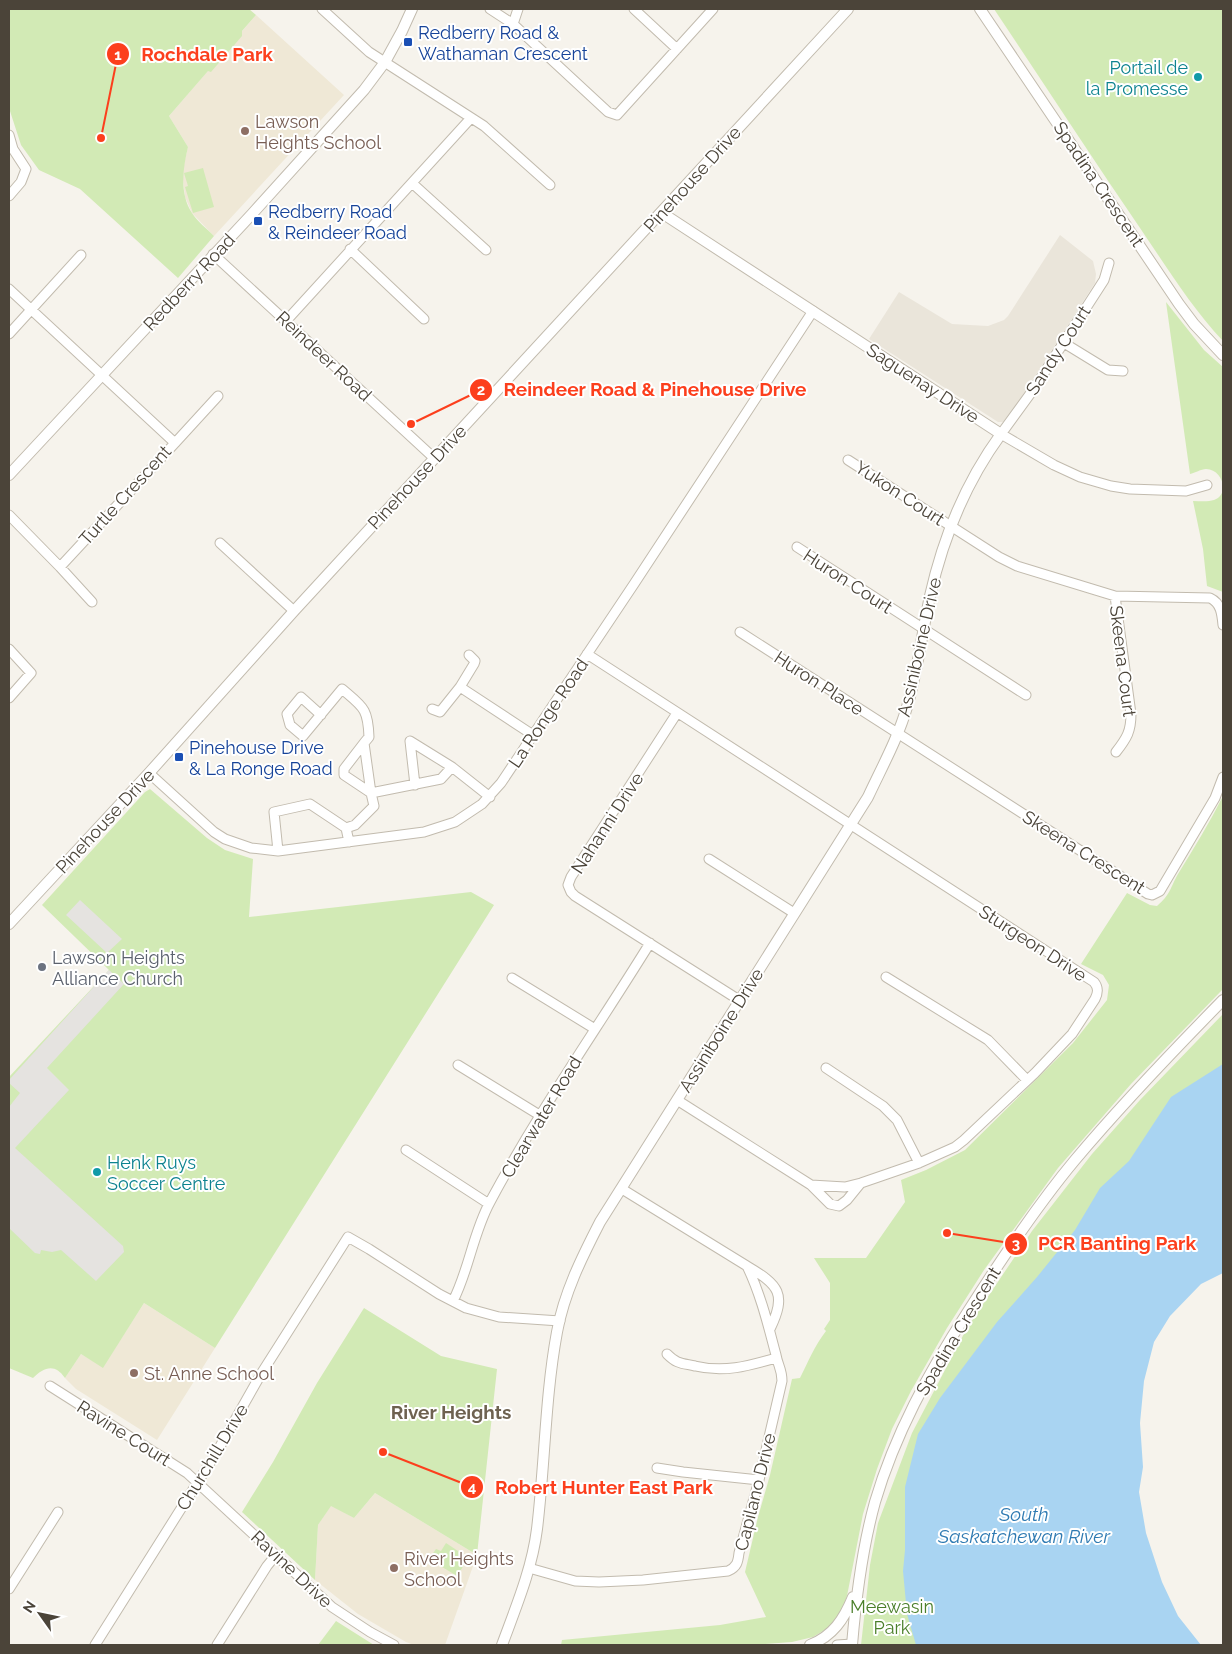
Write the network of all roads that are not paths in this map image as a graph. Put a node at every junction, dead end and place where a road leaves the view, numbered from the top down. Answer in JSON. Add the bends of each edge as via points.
{"nodes":[{"id":1,"x":322,"y":9,"type":"edge"},
{"id":2,"x":412,"y":9,"type":"edge"},
{"id":3,"x":490,"y":9,"type":"edge"},
{"id":4,"x":518,"y":9,"type":"edge"},
{"id":5,"x":634,"y":9,"type":"edge"},
{"id":6,"x":713,"y":9,"type":"edge"},
{"id":7,"x":848,"y":9,"type":"edge"},
{"id":8,"x":980,"y":9,"type":"edge"},
{"id":9,"x":513,"y":24,"type":"junction"},
{"id":10,"x":677,"y":49,"type":"junction"},
{"id":11,"x":384,"y":62,"type":"junction"},
{"id":12,"x":471,"y":118,"type":"junction"},
{"id":13,"x":9,"y":135,"type":"edge"},
{"id":14,"x":412,"y":183,"type":"junction"},
{"id":15,"x":550,"y":184,"type":"dead end"},
{"id":16,"x":9,"y":196,"type":"edge"},
{"id":17,"x":662,"y":213,"type":"junction"},
{"id":18,"x":350,"y":249,"type":"junction"},
{"id":19,"x":486,"y":250,"type":"dead end"},
{"id":20,"x":213,"y":254,"type":"junction"},
{"id":21,"x":81,"y":255,"type":"dead end"},
{"id":22,"x":1109,"y":263,"type":"dead end"},
{"id":23,"x":9,"y":289,"type":"edge"},
{"id":24,"x":31,"y":310,"type":"junction"},
{"id":25,"x":813,"y":311,"type":"junction"},
{"id":26,"x":424,"y":319,"type":"dead end"},
{"id":27,"x":286,"y":321,"type":"junction"},
{"id":28,"x":9,"y":334,"type":"edge"},
{"id":29,"x":1064,"y":343,"type":"junction"},
{"id":30,"x":1223,"y":355,"type":"edge"},
{"id":31,"x":1123,"y":371,"type":"dead end"},
{"id":32,"x":102,"y":374,"type":"junction"},
{"id":33,"x":218,"y":396,"type":"dead end"},
{"id":34,"x":1001,"y":434,"type":"junction"},
{"id":35,"x":175,"y":443,"type":"junction"},
{"id":36,"x":434,"y":458,"type":"junction"},
{"id":37,"x":848,"y":460,"type":"dead end"},
{"id":38,"x":9,"y":475,"type":"edge"},
{"id":39,"x":1207,"y":485,"type":"dead end"},
{"id":40,"x":9,"y":515,"type":"edge"},
{"id":41,"x":951,"y":526,"type":"junction"},
{"id":42,"x":220,"y":543,"type":"dead end"},
{"id":43,"x":797,"y":547,"type":"dead end"},
{"id":44,"x":60,"y":567,"type":"junction"},
{"id":45,"x":1115,"y":596,"type":"junction"},
{"id":46,"x":92,"y":602,"type":"dead end"},
{"id":47,"x":294,"y":611,"type":"junction"},
{"id":48,"x":1223,"y":625,"type":"edge"},
{"id":49,"x":924,"y":630,"type":"junction"},
{"id":50,"x":740,"y":632,"type":"dead end"},
{"id":51,"x":9,"y":649,"type":"edge"},
{"id":52,"x":587,"y":654,"type":"junction"},
{"id":53,"x":469,"y":655,"type":"dead end"},
{"id":54,"x":460,"y":687,"type":"junction"},
{"id":55,"x":1026,"y":695,"type":"dead end"},
{"id":56,"x":9,"y":698,"type":"edge"},
{"id":57,"x":432,"y":709,"type":"dead end"},
{"id":58,"x":677,"y":713,"type":"junction"},
{"id":59,"x":321,"y":715,"type":"dead end"},
{"id":60,"x":898,"y":734,"type":"junction"},
{"id":61,"x":533,"y":735,"type":"junction"},
{"id":62,"x":364,"y":743,"type":"junction"},
{"id":63,"x":1116,"y":752,"type":"dead end"},
{"id":64,"x":452,"y":767,"type":"junction"},
{"id":65,"x":149,"y":773,"type":"junction"},
{"id":66,"x":1223,"y":777,"type":"edge"},
{"id":67,"x":415,"y":785,"type":"junction"},
{"id":68,"x":371,"y":793,"type":"junction"},
{"id":69,"x":490,"y":797,"type":"junction"},
{"id":70,"x":850,"y":825,"type":"junction"},
{"id":71,"x":346,"y":828,"type":"junction"},
{"id":72,"x":349,"y":842,"type":"junction"},
{"id":73,"x":278,"y":851,"type":"junction"},
{"id":74,"x":709,"y":859,"type":"dead end"},
{"id":75,"x":794,"y":912,"type":"junction"},
{"id":76,"x":9,"y":924,"type":"edge"},
{"id":77,"x":650,"y":943,"type":"junction"},
{"id":78,"x":886,"y":977,"type":"dead end"},
{"id":79,"x":512,"y":978,"type":"dead end"},
{"id":80,"x":739,"y":1000,"type":"junction"},
{"id":81,"x":1223,"y":1000,"type":"edge"},
{"id":82,"x":595,"y":1029,"type":"junction"},
{"id":83,"x":458,"y":1064,"type":"dead end"},
{"id":84,"x":826,"y":1068,"type":"dead end"},
{"id":85,"x":1027,"y":1080,"type":"junction"},
{"id":86,"x":676,"y":1100,"type":"junction"},
{"id":87,"x":541,"y":1116,"type":"junction"},
{"id":88,"x":406,"y":1150,"type":"dead end"},
{"id":89,"x":919,"y":1163,"type":"junction"},
{"id":90,"x":861,"y":1183,"type":"junction"},
{"id":91,"x":811,"y":1185,"type":"junction"},
{"id":92,"x":622,"y":1189,"type":"junction"},
{"id":93,"x":489,"y":1204,"type":"junction"},
{"id":94,"x":747,"y":1266,"type":"junction"},
{"id":95,"x":453,"y":1301,"type":"junction"},
{"id":96,"x":560,"y":1321,"type":"junction"},
{"id":97,"x":770,"y":1330,"type":"junction"},
{"id":98,"x":667,"y":1354,"type":"dead end"},
{"id":99,"x":776,"y":1358,"type":"junction"},
{"id":100,"x":50,"y":1386,"type":"dead end"},
{"id":101,"x":656,"y":1468,"type":"dead end"},
{"id":102,"x":759,"y":1480,"type":"junction"},
{"id":103,"x":197,"y":1482,"type":"junction"},
{"id":104,"x":58,"y":1512,"type":"dead end"},
{"id":105,"x":276,"y":1555,"type":"junction"},
{"id":106,"x":529,"y":1568,"type":"junction"},
{"id":107,"x":858,"y":1587,"type":"junction"},
{"id":108,"x":9,"y":1590,"type":"edge"},
{"id":109,"x":852,"y":1644,"type":"edge"},
{"id":110,"x":95,"y":1645,"type":"edge"},
{"id":111,"x":217,"y":1645,"type":"edge"},
{"id":112,"x":394,"y":1645,"type":"edge"},
{"id":113,"x":502,"y":1645,"type":"edge"},
{"id":114,"x":810,"y":1645,"type":"edge"},
{"id":115,"x":837,"y":1645,"type":"edge"}],
"edges":[{"from":1,"to":11,"type":"street"},
{"from":2,"to":11,"type":"street","name":"Redberry Road"},
{"from":3,"to":9,"type":"street"},
{"from":4,"to":9,"type":"street"},
{"from":5,"to":10,"type":"street"},
{"from":6,"to":10,"type":"street"},
{"from":7,"to":17,"type":"street","name":"Pinehouse Drive"},
{"from":8,"to":30,"type":"street","name":"Spadina Crescent","via":[[1194,324]]},
{"from":9,"to":10,"type":"street","via":[[608,112],[617,115]]},
{"from":11,"to":12,"type":"street"},
{"from":11,"to":20,"type":"street","name":"Redberry Road","via":[[364,90]]},
{"from":12,"to":14,"type":"street"},
{"from":12,"to":15,"type":"street"},
{"from":13,"to":16,"type":"street","via":[[13,149],[26,169]]},
{"from":14,"to":18,"type":"street"},
{"from":14,"to":19,"type":"street"},
{"from":17,"to":25,"type":"street","name":"Saguenay Drive"},
{"from":17,"to":36,"type":"street","name":"Pinehouse Drive"},
{"from":18,"to":26,"type":"street"},
{"from":18,"to":27,"type":"street"},
{"from":20,"to":27,"type":"street","name":"Reindeer Road"},
{"from":20,"to":32,"type":"street","name":"Redberry Road"},
{"from":21,"to":24,"type":"street"},
{"from":22,"to":29,"type":"street","name":"Sandy Court","via":[[1104,280]]},
{"from":23,"to":24,"type":"street","name":"Turtle Crescent"},
{"from":24,"to":28,"type":"street"},
{"from":24,"to":32,"type":"street","name":"Turtle Crescent"},
{"from":25,"to":34,"type":"street","name":"Saguenay Drive"},
{"from":25,"to":52,"type":"street","name":"La Ronge Road"},
{"from":27,"to":36,"type":"street","name":"Reindeer Road"},
{"from":29,"to":31,"type":"street","via":[[1108,370]]},
{"from":29,"to":34,"type":"street","name":"Sandy Court"},
{"from":32,"to":35,"type":"street","name":"Turtle Crescent"},
{"from":32,"to":38,"type":"street","name":"Redberry Road"},
{"from":33,"to":35,"type":"street"},
{"from":34,"to":39,"type":"street","name":"Saguenay Drive","via":[[1071,473],[1111,486],[1186,491]]},
{"from":34,"to":41,"type":"street","name":"Assiniboine Drive","via":[[974,477]]},
{"from":35,"to":44,"type":"street","name":"Turtle Crescent"},
{"from":36,"to":47,"type":"street","name":"Pinehouse Drive"},
{"from":37,"to":41,"type":"street","name":"Yukon Court"},
{"from":40,"to":44,"type":"street"},
{"from":41,"to":45,"type":"street","via":[[1017,566]]},
{"from":41,"to":49,"type":"street","name":"Assiniboine Drive","via":[[936,573]]},
{"from":42,"to":47,"type":"street"},
{"from":43,"to":49,"type":"street","name":"Huron Court"},
{"from":44,"to":46,"type":"street"},
{"from":45,"to":48,"type":"street","via":[[1206,596],[1218,604]]},
{"from":45,"to":63,"type":"street","name":"Skeena Court","via":[[1131,714],[1131,727]]},
{"from":47,"to":65,"type":"street","name":"Pinehouse Drive"},
{"from":49,"to":55,"type":"street","name":"Huron Court"},
{"from":49,"to":60,"type":"street","name":"Assiniboine Drive","via":[[916,674]]},
{"from":50,"to":60,"type":"street","name":"Huron Place"},
{"from":51,"to":56,"type":"street","via":[[30,673]]},
{"from":52,"to":58,"type":"street"},
{"from":52,"to":61,"type":"street","name":"La Ronge Road"},
{"from":53,"to":54,"type":"street","via":[[475,661]]},
{"from":54,"to":57,"type":"street","via":[[440,712]]},
{"from":54,"to":61,"type":"street"},
{"from":58,"to":70,"type":"street"},
{"from":58,"to":77,"type":"street","name":"Nahanni Drive","via":[[568,885],[575,896]]},
{"from":59,"to":62,"type":"street","via":[[342,690],[363,707],[368,718],[369,737]]},
{"from":60,"to":66,"type":"street","name":"Skeena Crescent","via":[[1144,892],[1152,894],[1160,891],[1210,806]]},
{"from":60,"to":70,"type":"street","name":"Assiniboine Drive","via":[[868,797]]},
{"from":61,"to":69,"type":"street","name":"La Ronge Road"},
{"from":62,"to":68,"type":"street"},
{"from":62,"to":68,"type":"street","via":[[344,769],[344,775]]},
{"from":64,"to":67,"type":"street","via":[[441,779]]},
{"from":64,"to":67,"type":"street","via":[[410,741]]},
{"from":64,"to":69,"type":"street"},
{"from":65,"to":73,"type":"street","name":"La Ronge Road","via":[[225,839],[251,848]]},
{"from":65,"to":76,"type":"street","name":"Pinehouse Drive"},
{"from":67,"to":68,"type":"street"},
{"from":68,"to":71,"type":"street","via":[[374,806]]},
{"from":69,"to":72,"type":"street","name":"La Ronge Road","via":[[446,826]]},
{"from":70,"to":75,"type":"street","name":"Assiniboine Drive"},
{"from":70,"to":85,"type":"street","name":"Sturgeon Drive","via":[[1096,984],[1098,993],[1072,1034]]},
{"from":71,"to":72,"type":"street"},
{"from":71,"to":73,"type":"street","via":[[310,804],[274,812]]},
{"from":72,"to":73,"type":"street","name":"La Ronge Road"},
{"from":74,"to":75,"type":"street"},
{"from":75,"to":80,"type":"street","name":"Assiniboine Drive"},
{"from":77,"to":80,"type":"street","name":"Nahanni Drive"},
{"from":77,"to":82,"type":"street","name":"Clearwater Road"},
{"from":78,"to":85,"type":"street","via":[[988,1040]]},
{"from":79,"to":82,"type":"street"},
{"from":80,"to":86,"type":"street","name":"Assiniboine Drive"},
{"from":81,"to":107,"type":"street","name":"Spadina Crescent","via":[[1130,1096],[1074,1161],[991,1274],[953,1334],[892,1453],[870,1520]]},
{"from":82,"to":87,"type":"street","name":"Clearwater Road"},
{"from":83,"to":87,"type":"street"},
{"from":84,"to":89,"type":"street","via":[[883,1106],[897,1120]]},
{"from":85,"to":89,"type":"street","name":"Sturgeon Drive","via":[[964,1140]]},
{"from":86,"to":91,"type":"street","name":"Sturgeon Drive"},
{"from":86,"to":92,"type":"street","name":"Assiniboine Drive"},
{"from":87,"to":93,"type":"street","name":"Clearwater Road"},
{"from":88,"to":93,"type":"street"},
{"from":89,"to":90,"type":"street","name":"Sturgeon Drive"},
{"from":90,"to":91,"type":"street","name":"Sturgeon Drive","via":[[845,1188]]},
{"from":90,"to":91,"type":"street","name":"Sturgeon Drive","via":[[839,1206],[830,1204]]},
{"from":92,"to":94,"type":"street"},
{"from":92,"to":96,"type":"street","name":"Assiniboine Drive","via":[[580,1261]]},
{"from":93,"to":95,"type":"street","name":"Clearwater Road"},
{"from":94,"to":97,"type":"street","name":"Capilano Drive"},
{"from":94,"to":97,"type":"street","via":[[776,1288],[780,1299],[778,1314]]},
{"from":95,"to":96,"type":"street","name":"Churchill Drive","via":[[477,1312],[499,1317]]},
{"from":95,"to":103,"type":"street","name":"Churchill Drive","via":[[348,1237],[266,1365]]},
{"from":96,"to":106,"type":"street","name":"Assiniboine Drive","via":[[550,1382],[537,1530]]},
{"from":97,"to":99,"type":"street","name":"Capilano Drive"},
{"from":98,"to":99,"type":"street","via":[[676,1362],[709,1369],[743,1367]]},
{"from":99,"to":102,"type":"street","name":"Capilano Drive","via":[[782,1370],[782,1381]]},
{"from":100,"to":103,"type":"street","name":"Ravine Court"},
{"from":101,"to":102,"type":"street"},
{"from":102,"to":106,"type":"street","name":"Capilano Drive","via":[[738,1562],[728,1571],[599,1582],[575,1581]]},
{"from":103,"to":105,"type":"street","name":"Ravine Drive"},
{"from":103,"to":110,"type":"street","name":"Churchill Drive"},
{"from":104,"to":108,"type":"street"},
{"from":105,"to":111,"type":"street"},
{"from":105,"to":112,"type":"street","name":"Ravine Drive","via":[[332,1607]]},
{"from":106,"to":113,"type":"street","name":"Assiniboine Drive"},
{"from":107,"to":109,"type":"street","name":"Spadina Crescent"},
{"from":107,"to":114,"type":"street","via":[[835,1630]]},
{"from":109,"to":115,"type":"street"}]}
